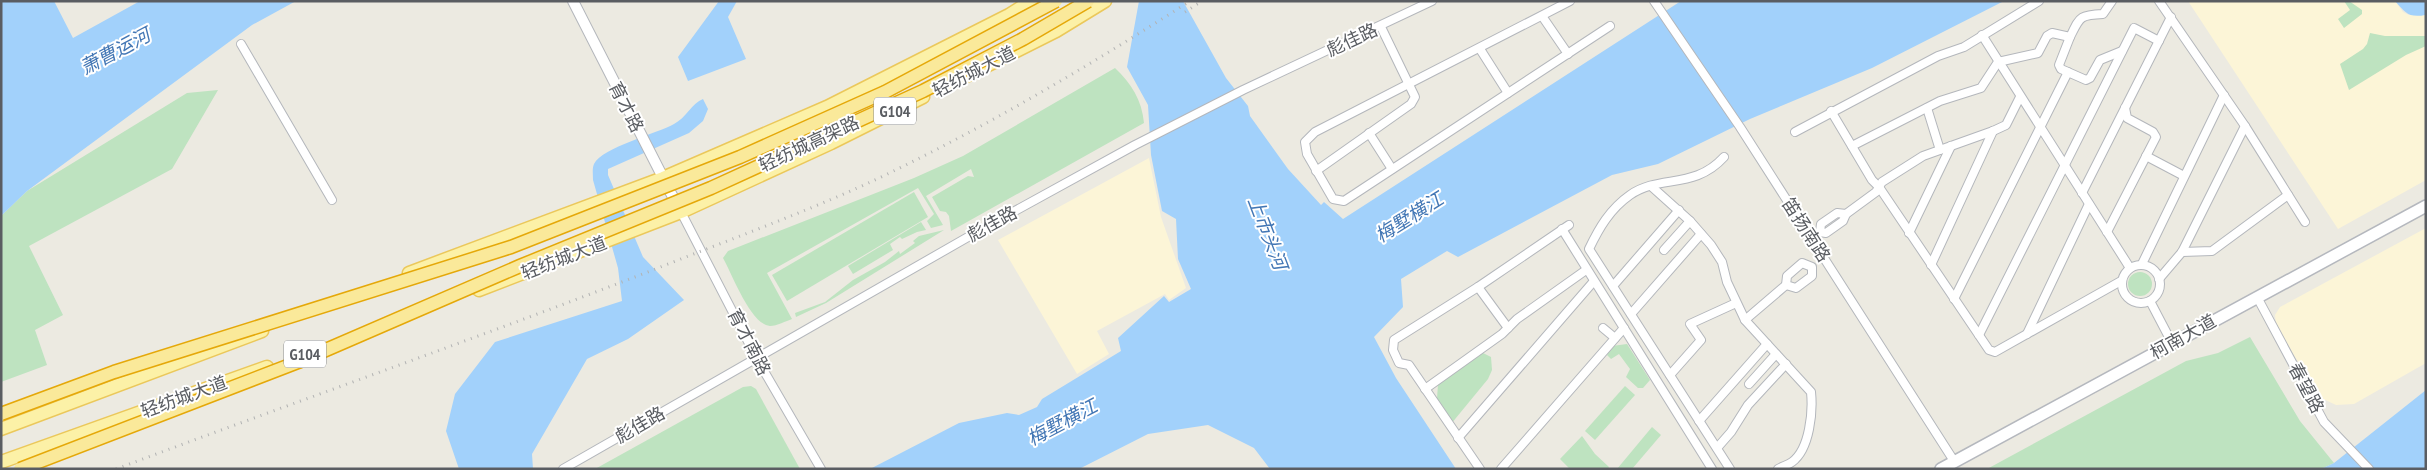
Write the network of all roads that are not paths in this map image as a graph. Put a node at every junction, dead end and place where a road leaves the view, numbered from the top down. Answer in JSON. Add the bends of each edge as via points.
{"nodes":[{"id":1,"x":573,"y":1,"type":"edge"},
{"id":2,"x":1031,"y":1,"type":"edge"},
{"id":3,"x":1056,"y":1,"type":"edge"},
{"id":4,"x":1088,"y":1,"type":"edge"},
{"id":5,"x":1105,"y":1,"type":"edge"},
{"id":6,"x":1432,"y":1,"type":"edge"},
{"id":7,"x":1570,"y":1,"type":"edge"},
{"id":8,"x":1654,"y":1,"type":"edge"},
{"id":9,"x":2039,"y":1,"type":"edge"},
{"id":10,"x":2112,"y":1,"type":"edge"},
{"id":11,"x":2159,"y":1,"type":"edge"},
{"id":12,"x":1542,"y":16,"type":"junction"},
{"id":13,"x":2171,"y":17,"type":"junction"},
{"id":14,"x":1610,"y":26,"type":"dead end"},
{"id":15,"x":1381,"y":27,"type":"junction"},
{"id":16,"x":1982,"y":35,"type":"junction"},
{"id":17,"x":2070,"y":38,"type":"junction"},
{"id":18,"x":2159,"y":40,"type":"junction"},
{"id":19,"x":241,"y":44,"type":"dead end"},
{"id":20,"x":1480,"y":49,"type":"junction"},
{"id":21,"x":2122,"y":50,"type":"junction"},
{"id":22,"x":1568,"y":54,"type":"junction"},
{"id":23,"x":1998,"y":62,"type":"junction"},
{"id":24,"x":2068,"y":72,"type":"junction"},
{"id":25,"x":1408,"y":85,"type":"junction"},
{"id":26,"x":1508,"y":93,"type":"junction"},
{"id":27,"x":2224,"y":95,"type":"junction"},
{"id":28,"x":2020,"y":98,"type":"junction"},
{"id":29,"x":1927,"y":108,"type":"junction"},
{"id":30,"x":2125,"y":108,"type":"junction"},
{"id":31,"x":1831,"y":110,"type":"junction"},
{"id":32,"x":2245,"y":126,"type":"junction"},
{"id":33,"x":2039,"y":127,"type":"junction"},
{"id":34,"x":1994,"y":131,"type":"junction"},
{"id":35,"x":1795,"y":132,"type":"dead end"},
{"id":36,"x":1369,"y":133,"type":"junction"},
{"id":37,"x":1852,"y":146,"type":"junction"},
{"id":38,"x":1951,"y":146,"type":"junction"},
{"id":39,"x":1940,"y":150,"type":"junction"},
{"id":40,"x":2146,"y":156,"type":"junction"},
{"id":41,"x":1724,"y":157,"type":"dead end"},
{"id":42,"x":2063,"y":164,"type":"junction"},
{"id":43,"x":1392,"y":169,"type":"junction"},
{"id":44,"x":1316,"y":170,"type":"junction"},
{"id":45,"x":2184,"y":176,"type":"junction"},
{"id":46,"x":664,"y":178,"type":"junction"},
{"id":47,"x":1650,"y":186,"type":"junction"},
{"id":48,"x":1879,"y":187,"type":"junction"},
{"id":49,"x":2082,"y":193,"type":"junction"},
{"id":50,"x":2288,"y":195,"type":"junction"},
{"id":51,"x":332,"y":200,"type":"dead end"},
{"id":52,"x":2089,"y":204,"type":"junction"},
{"id":53,"x":2426,"y":206,"type":"edge"},
{"id":54,"x":1679,"y":210,"type":"junction"},
{"id":55,"x":681,"y":212,"type":"junction"},
{"id":56,"x":1690,"y":220,"type":"junction"},
{"id":57,"x":2305,"y":222,"type":"dead end"},
{"id":58,"x":2107,"y":232,"type":"junction"},
{"id":59,"x":1910,"y":233,"type":"junction"},
{"id":60,"x":1701,"y":234,"type":"junction"},
{"id":61,"x":1811,"y":238,"type":"junction"},
{"id":62,"x":1664,"y":250,"type":"dead end"},
{"id":63,"x":2182,"y":252,"type":"junction"},
{"id":64,"x":1825,"y":258,"type":"junction"},
{"id":65,"x":2142,"y":264,"type":"junction"},
{"id":66,"x":1931,"y":265,"type":"junction"},
{"id":67,"x":1812,"y":267,"type":"junction"},
{"id":68,"x":2130,"y":268,"type":"junction"},
{"id":69,"x":1586,"y":270,"type":"junction"},
{"id":70,"x":2159,"y":279,"type":"junction"},
{"id":71,"x":2121,"y":281,"type":"junction"},
{"id":72,"x":1594,"y":282,"type":"junction"},
{"id":73,"x":1786,"y":285,"type":"junction"},
{"id":74,"x":1612,"y":286,"type":"junction"},
{"id":75,"x":1478,"y":287,"type":"junction"},
{"id":76,"x":2257,"y":297,"type":"junction"},
{"id":77,"x":1954,"y":299,"type":"junction"},
{"id":78,"x":2150,"y":301,"type":"junction"},
{"id":79,"x":1736,"y":303,"type":"junction"},
{"id":80,"x":1631,"y":314,"type":"junction"},
{"id":81,"x":1745,"y":320,"type":"junction"},
{"id":82,"x":1508,"y":328,"type":"junction"},
{"id":83,"x":1603,"y":328,"type":"dead end"},
{"id":84,"x":1624,"y":328,"type":"junction"},
{"id":85,"x":2027,"y":334,"type":"junction"},
{"id":86,"x":1979,"y":335,"type":"junction"},
{"id":87,"x":1615,"y":338,"type":"junction"},
{"id":88,"x":2172,"y":343,"type":"junction"},
{"id":89,"x":1767,"y":344,"type":"junction"},
{"id":90,"x":1776,"y":354,"type":"junction"},
{"id":91,"x":757,"y":359,"type":"junction"},
{"id":92,"x":1786,"y":364,"type":"junction"},
{"id":93,"x":1670,"y":374,"type":"junction"},
{"id":94,"x":1749,"y":384,"type":"dead end"},
{"id":95,"x":1425,"y":389,"type":"junction"},
{"id":96,"x":1,"y":414,"type":"edge"},
{"id":97,"x":1699,"y":421,"type":"junction"},
{"id":98,"x":1,"y":428,"type":"edge"},
{"id":99,"x":1458,"y":438,"type":"junction"},
{"id":100,"x":1717,"y":448,"type":"junction"},
{"id":101,"x":1954,"y":461,"type":"junction"},
{"id":102,"x":1,"y":462,"type":"edge"},
{"id":103,"x":20,"y":469,"type":"edge"},
{"id":104,"x":563,"y":469,"type":"edge"},
{"id":105,"x":821,"y":469,"type":"edge"},
{"id":106,"x":1480,"y":469,"type":"edge"},
{"id":107,"x":1501,"y":469,"type":"edge"},
{"id":108,"x":1712,"y":469,"type":"edge"},
{"id":109,"x":1730,"y":469,"type":"edge"},
{"id":110,"x":1778,"y":469,"type":"edge"},
{"id":111,"x":1941,"y":469,"type":"edge"},
{"id":112,"x":2369,"y":469,"type":"edge"}],
"edges":[{"from":1,"to":46,"type":"street","name":"育才路"},
{"from":2,"to":46,"type":"main road","name":"轻纺城大道","number":"G104","via":[[826,107]]},
{"from":3,"to":96,"type":"highway","name":"轻纺城高架路","bridge":true,"via":[[885,92],[749,153],[512,247],[114,372]]},
{"from":4,"to":103,"type":"highway","name":"轻纺城高架路","bridge":true,"via":[[923,91],[711,188],[298,362]]},
{"from":5,"to":55,"type":"main road","name":"轻纺城大道","number":"G104","via":[[1056,31],[840,139]]},
{"from":6,"to":15,"type":"street","name":"彪佳路"},
{"from":7,"to":12,"type":"street"},
{"from":8,"to":61,"type":"street","name":"笛扬南路"},
{"from":9,"to":16,"type":"street"},
{"from":10,"to":17,"type":"street","via":[[2103,14],[2080,17]]},
{"from":11,"to":13,"type":"street"},
{"from":12,"to":20,"type":"street"},
{"from":12,"to":22,"type":"street"},
{"from":13,"to":18,"type":"street"},
{"from":13,"to":27,"type":"street"},
{"from":14,"to":22,"type":"street"},
{"from":15,"to":25,"type":"street"},
{"from":15,"to":91,"type":"street","name":"彪佳路","via":[[1243,90],[1135,145]]},
{"from":16,"to":23,"type":"street"},
{"from":16,"to":31,"type":"street","via":[[1964,47],[1938,56]]},
{"from":17,"to":23,"type":"street","via":[[2052,34],[2047,36],[2038,54]]},
{"from":17,"to":24,"type":"street","via":[[2059,65]]},
{"from":18,"to":21,"type":"street","via":[[2134,28]]},
{"from":18,"to":30,"type":"street"},
{"from":19,"to":51,"type":"street"},
{"from":20,"to":25,"type":"street"},
{"from":20,"to":26,"type":"street"},
{"from":21,"to":24,"type":"street","via":[[2100,60],[2086,80]]},
{"from":21,"to":42,"type":"street"},
{"from":22,"to":26,"type":"street"},
{"from":23,"to":28,"type":"street"},
{"from":23,"to":29,"type":"street","via":[[1981,88]]},
{"from":24,"to":33,"type":"street"},
{"from":25,"to":36,"type":"street","via":[[1416,97],[1411,104]]},
{"from":25,"to":44,"type":"street","via":[[1315,132],[1305,142],[1307,154]]},
{"from":26,"to":43,"type":"street"},
{"from":27,"to":32,"type":"street"},
{"from":27,"to":45,"type":"street"},
{"from":28,"to":33,"type":"street"},
{"from":28,"to":34,"type":"street","via":[[2006,125]]},
{"from":29,"to":37,"type":"street"},
{"from":29,"to":39,"type":"street"},
{"from":30,"to":40,"type":"street","via":[[2127,118],[2153,132],[2156,137]]},
{"from":30,"to":49,"type":"street"},
{"from":31,"to":35,"type":"street"},
{"from":31,"to":37,"type":"street"},
{"from":32,"to":50,"type":"street"},
{"from":32,"to":63,"type":"street"},
{"from":33,"to":42,"type":"street"},
{"from":33,"to":77,"type":"street"},
{"from":34,"to":38,"type":"street"},
{"from":34,"to":66,"type":"street"},
{"from":36,"to":43,"type":"street"},
{"from":36,"to":44,"type":"street"},
{"from":37,"to":48,"type":"street"},
{"from":38,"to":39,"type":"street"},
{"from":38,"to":59,"type":"street"},
{"from":39,"to":48,"type":"street","via":[[1923,156]]},
{"from":40,"to":45,"type":"street"},
{"from":40,"to":58,"type":"street"},
{"from":41,"to":47,"type":"street","via":[[1700,176]]},
{"from":42,"to":49,"type":"street"},
{"from":42,"to":86,"type":"street"},
{"from":43,"to":44,"type":"street","via":[[1344,200],[1333,199]]},
{"from":45,"to":65,"type":"street"},
{"from":46,"to":55,"type":"street","name":"育才路"},
{"from":46,"to":98,"type":"main road","name":"轻纺城大道","number":"G104"},
{"from":47,"to":54,"type":"street"},
{"from":47,"to":74,"type":"street","via":[[1630,194],[1601,223],[1589,249]]},
{"from":48,"to":59,"type":"street"},
{"from":48,"to":61,"type":"street","via":[[1846,214],[1843,221],[1826,233],[1820,232]]},
{"from":49,"to":52,"type":"street"},
{"from":50,"to":57,"type":"street"},
{"from":50,"to":63,"type":"street","via":[[2212,251]]},
{"from":52,"to":58,"type":"street"},
{"from":52,"to":85,"type":"street"},
{"from":53,"to":76,"type":"main road","name":"柯南大道"},
{"from":54,"to":56,"type":"street"},
{"from":54,"to":74,"type":"street"},
{"from":55,"to":91,"type":"street","name":"育才南路"},
{"from":55,"to":102,"type":"main road","name":"轻纺城大道","number":"G104","via":[[232,380]]},
{"from":56,"to":60,"type":"street"},
{"from":56,"to":62,"type":"street"},
{"from":58,"to":68,"type":"street"},
{"from":59,"to":66,"type":"street"},
{"from":60,"to":79,"type":"street","via":[[1722,262]]},
{"from":60,"to":80,"type":"street"},
{"from":61,"to":64,"type":"street","name":"笛扬南路"},
{"from":63,"to":70,"type":"street"},
{"from":64,"to":67,"type":"street"},
{"from":64,"to":101,"type":"street","name":"笛扬南路"},
{"from":65,"to":68,"type":"street"},
{"from":65,"to":70,"type":"street","via":[[2153,269]]},
{"from":66,"to":77,"type":"street"},
{"from":67,"to":73,"type":"street","via":[[1812,276],[1796,288]]},
{"from":67,"to":73,"type":"street","via":[[1802,263],[1786,276]]},
{"from":68,"to":71,"type":"street"},
{"from":69,"to":72,"type":"street"},
{"from":69,"to":75,"type":"street","via":[[1565,227]]},
{"from":69,"to":82,"type":"street"},
{"from":70,"to":78,"type":"street","via":[[2158,292]]},
{"from":71,"to":78,"type":"street","via":[[2127,298],[2138,303]]},
{"from":71,"to":85,"type":"street"},
{"from":72,"to":84,"type":"street"},
{"from":72,"to":99,"type":"street"},
{"from":73,"to":81,"type":"street"},
{"from":74,"to":80,"type":"street"},
{"from":75,"to":82,"type":"street"},
{"from":75,"to":95,"type":"street","via":[[1394,340],[1393,350],[1399,363],[1409,365]]},
{"from":76,"to":88,"type":"main road","name":"柯南大道"},
{"from":76,"to":112,"type":"street","name":"春望路","via":[[2324,422]]},
{"from":77,"to":86,"type":"street"},
{"from":78,"to":88,"type":"street"},
{"from":79,"to":81,"type":"street"},
{"from":79,"to":93,"type":"street","via":[[1690,324],[1702,340]]},
{"from":80,"to":93,"type":"street"},
{"from":81,"to":89,"type":"street"},
{"from":82,"to":95,"type":"street"},
{"from":83,"to":87,"type":"street"},
{"from":84,"to":87,"type":"street"},
{"from":84,"to":108,"type":"street"},
{"from":85,"to":86,"type":"street","via":[[1995,352],[1989,350]]},
{"from":87,"to":107,"type":"street"},
{"from":88,"to":101,"type":"main road","name":"柯南大道"},
{"from":89,"to":90,"type":"street"},
{"from":89,"to":97,"type":"street"},
{"from":90,"to":92,"type":"street"},
{"from":90,"to":94,"type":"street"},
{"from":91,"to":104,"type":"street","name":"彪佳路"},
{"from":91,"to":105,"type":"street","name":"育才南路"},
{"from":92,"to":100,"type":"street","via":[[1748,405]]},
{"from":92,"to":110,"type":"street","via":[[1811,392],[1812,403],[1801,451],[1793,461]]},
{"from":93,"to":97,"type":"street"},
{"from":95,"to":99,"type":"street"},
{"from":97,"to":100,"type":"street"},
{"from":99,"to":106,"type":"street"},
{"from":100,"to":109,"type":"street"},
{"from":101,"to":111,"type":"main road","name":"柯南大道"}]}
